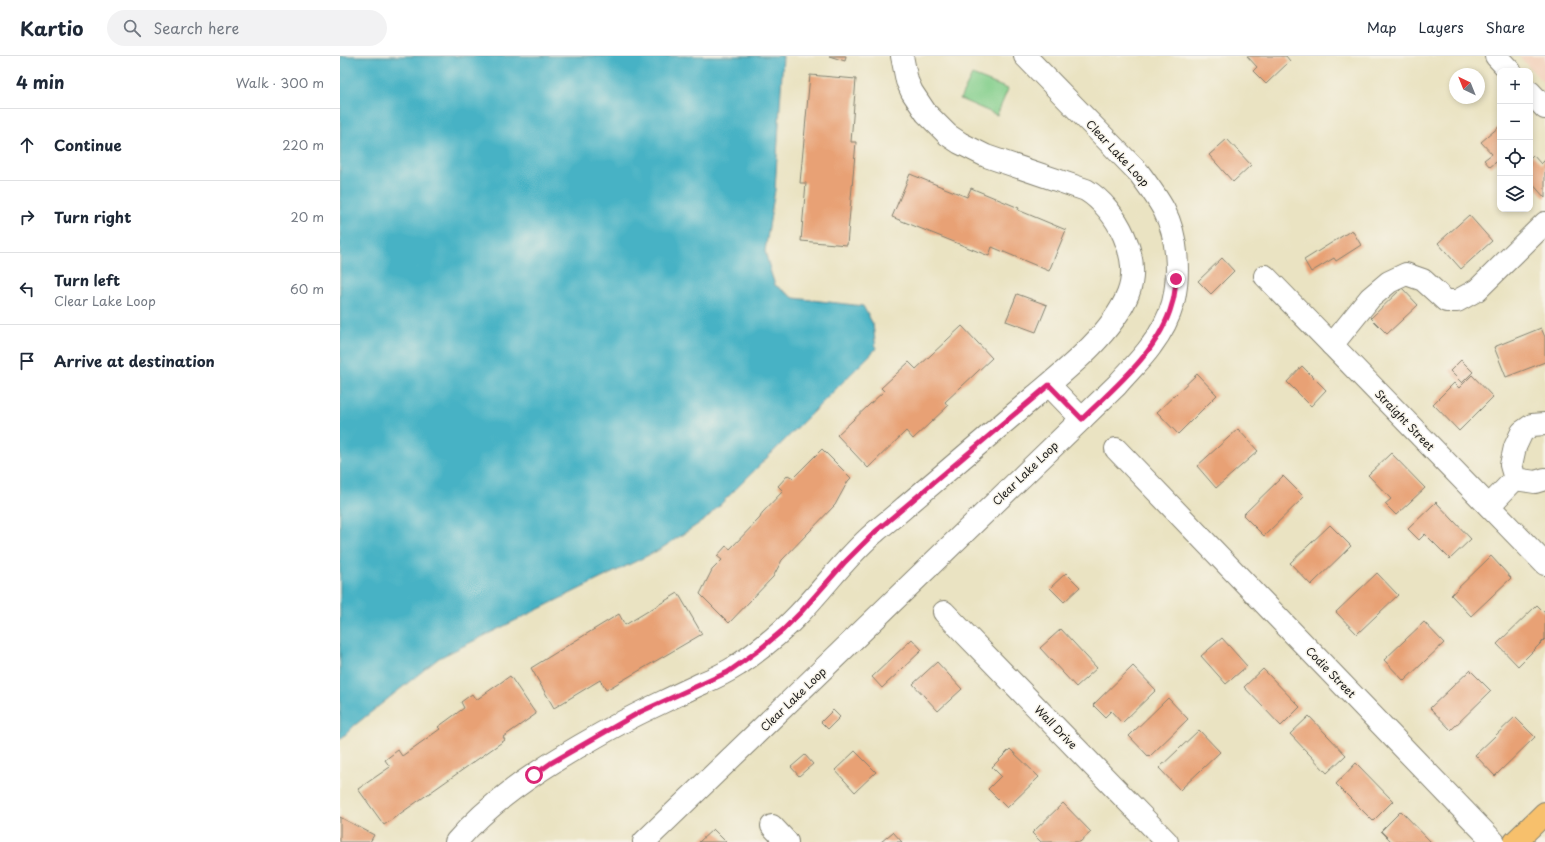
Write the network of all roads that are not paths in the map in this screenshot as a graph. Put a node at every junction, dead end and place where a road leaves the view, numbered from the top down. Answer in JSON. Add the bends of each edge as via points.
{"nodes":[{"id":1,"x":902,"y":56,"type":"edge"},
{"id":2,"x":1025,"y":56,"type":"edge"},
{"id":3,"x":1496,"y":56,"type":"edge"},
{"id":4,"x":1507,"y":68,"type":"edge"},
{"id":5,"x":1533,"y":95,"type":"edge"},
{"id":6,"x":1545,"y":108,"type":"edge"},
{"id":7,"x":1545,"y":223,"type":"edge"},
{"id":8,"x":1265,"y":276,"type":"dead end"},
{"id":9,"x":1332,"y":345,"type":"junction"},
{"id":10,"x":1049,"y":385,"type":"junction"},
{"id":11,"x":1082,"y":419,"type":"junction"},
{"id":12,"x":1545,"y":424,"type":"edge"},
{"id":13,"x":1116,"y":449,"type":"dead end"},
{"id":14,"x":1515,"y":479,"type":"junction"},
{"id":15,"x":1545,"y":479,"type":"edge"},
{"id":16,"x":1489,"y":506,"type":"junction"},
{"id":17,"x":1545,"y":564,"type":"edge"},
{"id":18,"x":944,"y":612,"type":"dead end"},
{"id":19,"x":1545,"y":812,"type":"edge"},
{"id":20,"x":772,"y":826,"type":"dead end"},
{"id":21,"x":456,"y":842,"type":"edge"},
{"id":22,"x":644,"y":842,"type":"edge"},
{"id":23,"x":787,"y":842,"type":"edge"},
{"id":24,"x":1167,"y":842,"type":"edge"},
{"id":25,"x":1494,"y":842,"type":"edge"},
{"id":26,"x":1514,"y":842,"type":"edge"}],
"edges":[{"from":1,"to":10,"type":"street","via":[[912,92],[926,113],[948,136],[986,156],[1086,190],[1104,204],[1122,231],[1130,252],[1132,269],[1129,292],[1116,316],[1093,343]]},
{"from":2,"to":11,"type":"street","name":"Clear Lake Loop","via":[[1139,173],[1165,211],[1174,240],[1176,279],[1173,303],[1165,323],[1151,347]]},
{"from":3,"to":4,"type":"street"},
{"from":5,"to":6,"type":"street"},
{"from":7,"to":9,"type":"street","via":[[1477,290],[1457,301],[1446,301],[1423,280],[1406,274],[1390,282],[1370,298]]},
{"from":8,"to":9,"type":"street","name":"Straight Street"},
{"from":9,"to":16,"type":"street","name":"Straight Street"},
{"from":10,"to":11,"type":"street"},
{"from":10,"to":21,"type":"street","via":[[875,532],[801,612],[759,650],[728,672],[640,712],[551,763],[512,790]]},
{"from":11,"to":22,"type":"street","name":"Clear Lake Loop"},
{"from":12,"to":14,"type":"street","via":[[1532,425],[1522,432],[1511,465]]},
{"from":13,"to":25,"type":"street","name":"Codie Street"},
{"from":14,"to":15,"type":"street","via":[[1535,482]]},
{"from":14,"to":16,"type":"street"},
{"from":16,"to":17,"type":"street","name":"Straight Street"},
{"from":18,"to":24,"type":"street","name":"Wall Drive"},
{"from":19,"to":26,"type":"main road"},
{"from":20,"to":23,"type":"street"}]}
